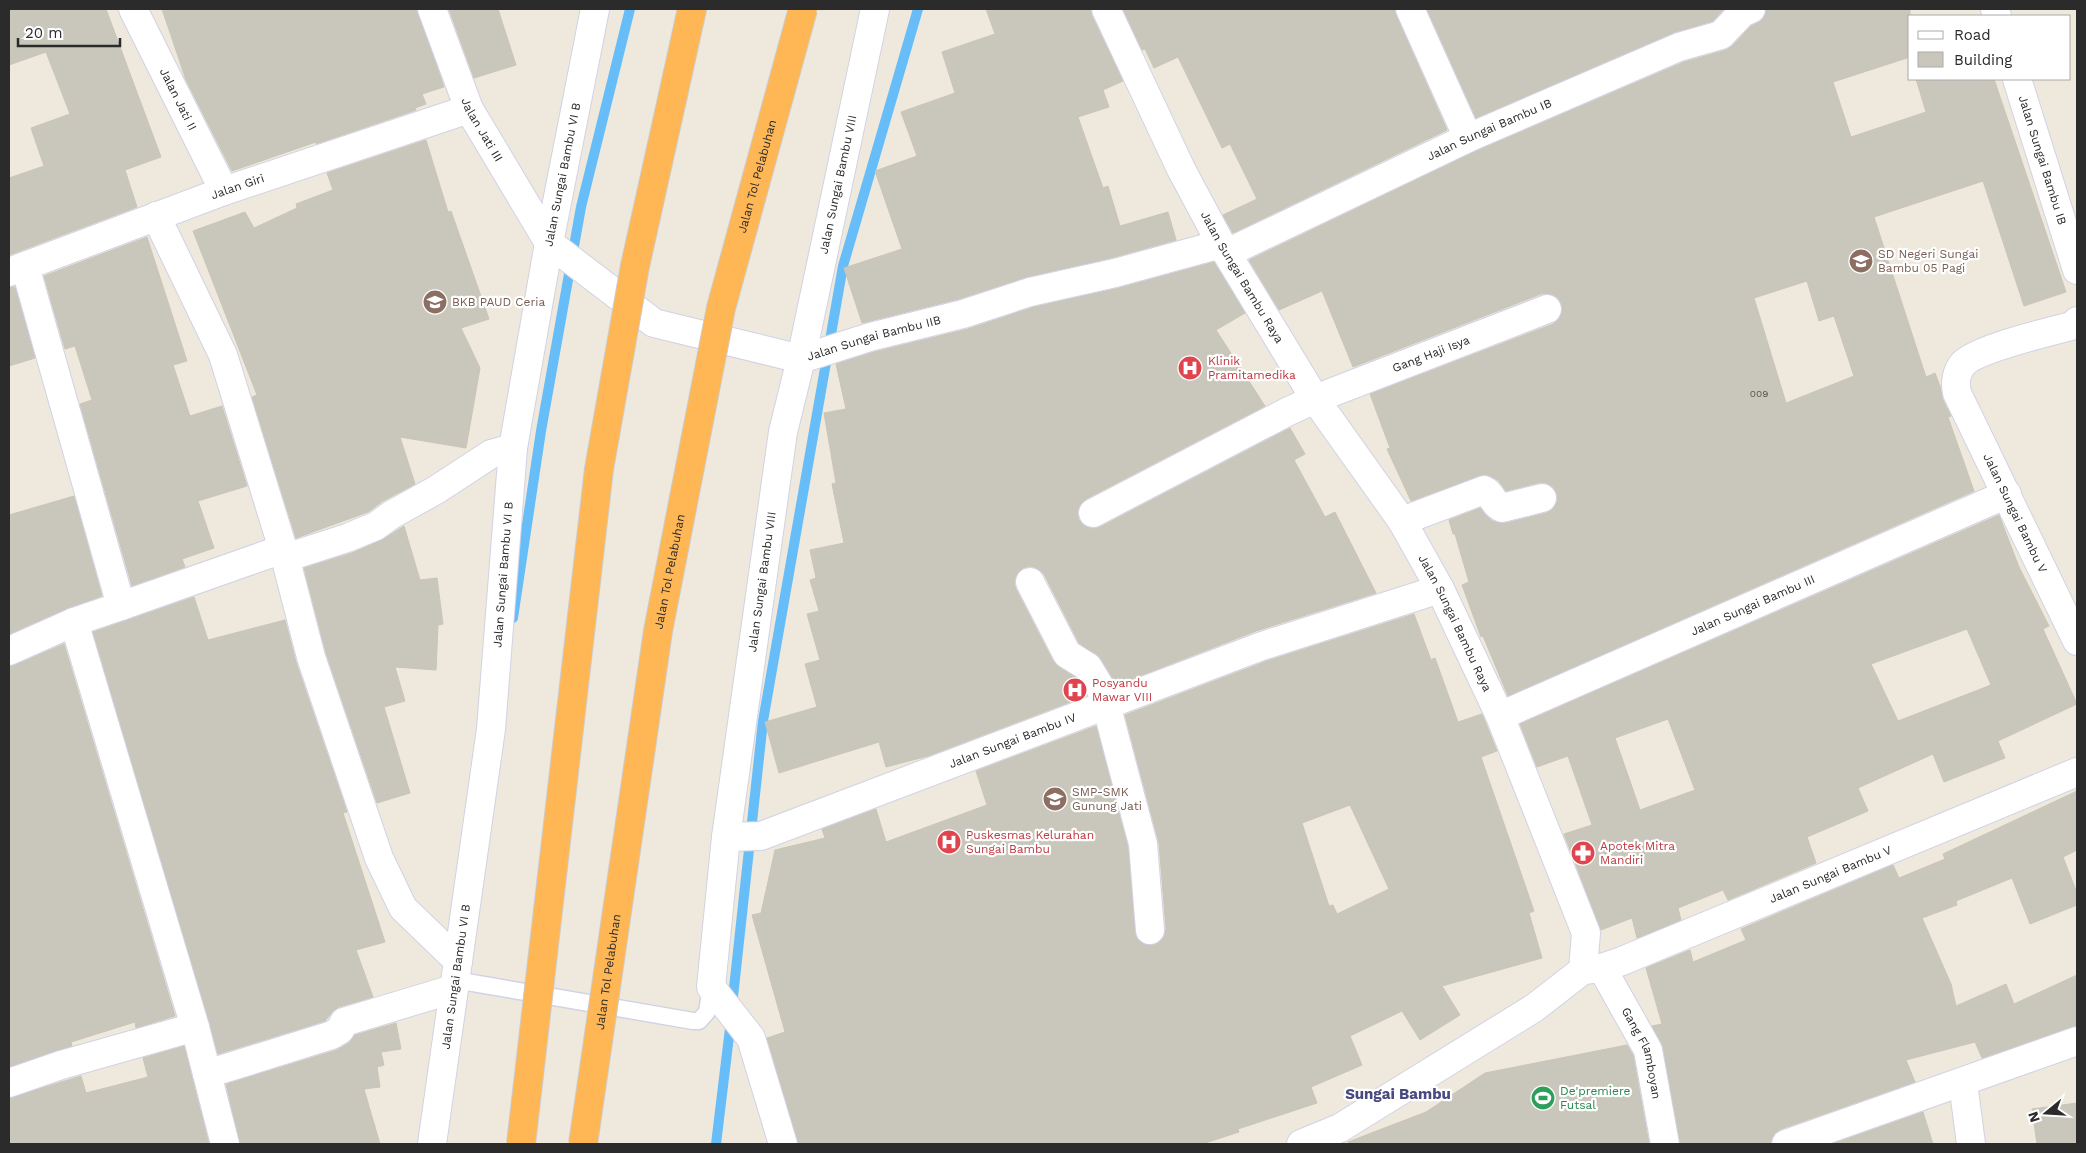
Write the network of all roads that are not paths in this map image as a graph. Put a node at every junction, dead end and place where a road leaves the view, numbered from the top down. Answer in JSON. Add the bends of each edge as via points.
{"nodes":[{"id":1,"x":133,"y":9,"type":"edge"},
{"id":2,"x":432,"y":9,"type":"edge"},
{"id":3,"x":595,"y":9,"type":"edge"},
{"id":4,"x":692,"y":9,"type":"edge"},
{"id":5,"x":803,"y":9,"type":"edge"},
{"id":6,"x":875,"y":9,"type":"edge"},
{"id":7,"x":1106,"y":9,"type":"edge"},
{"id":8,"x":1410,"y":9,"type":"edge"},
{"id":9,"x":1751,"y":9,"type":"edge"},
{"id":10,"x":2017,"y":80,"type":"edge"},
{"id":11,"x":469,"y":108,"type":"junction"},
{"id":12,"x":1468,"y":138,"type":"junction"},
{"id":13,"x":224,"y":191,"type":"junction"},
{"id":14,"x":156,"y":216,"type":"junction"},
{"id":15,"x":1224,"y":248,"type":"junction"},
{"id":16,"x":557,"y":249,"type":"junction"},
{"id":17,"x":17,"y":269,"type":"edge"},
{"id":18,"x":2077,"y":270,"type":"edge"},
{"id":19,"x":1547,"y":309,"type":"dead end"},
{"id":20,"x":2077,"y":321,"type":"edge"},
{"id":21,"x":806,"y":357,"type":"junction"},
{"id":22,"x":1315,"y":399,"type":"junction"},
{"id":23,"x":513,"y":448,"type":"junction"},
{"id":24,"x":2007,"y":494,"type":"junction"},
{"id":25,"x":1542,"y":498,"type":"dead end"},
{"id":26,"x":1093,"y":513,"type":"dead end"},
{"id":27,"x":1402,"y":521,"type":"junction"},
{"id":28,"x":284,"y":554,"type":"junction"},
{"id":29,"x":1030,"y":582,"type":"dead end"},
{"id":30,"x":1440,"y":589,"type":"junction"},
{"id":31,"x":121,"y":606,"type":"junction"},
{"id":32,"x":74,"y":622,"type":"junction"},
{"id":33,"x":2077,"y":641,"type":"edge"},
{"id":34,"x":9,"y":651,"type":"edge"},
{"id":35,"x":1106,"y":704,"type":"junction"},
{"id":36,"x":1500,"y":716,"type":"junction"},
{"id":37,"x":2077,"y":772,"type":"edge"},
{"id":38,"x":728,"y":837,"type":"junction"},
{"id":39,"x":1150,"y":930,"type":"dead end"},
{"id":40,"x":1593,"y":969,"type":"junction"},
{"id":41,"x":461,"y":979,"type":"junction"},
{"id":42,"x":715,"y":993,"type":"junction"},
{"id":43,"x":195,"y":1027,"type":"junction"},
{"id":44,"x":2077,"y":1042,"type":"edge"},
{"id":45,"x":207,"y":1074,"type":"junction"},
{"id":46,"x":9,"y":1083,"type":"edge"},
{"id":47,"x":1964,"y":1083,"type":"junction"},
{"id":48,"x":1342,"y":1136,"type":"edge"},
{"id":49,"x":224,"y":1144,"type":"edge"},
{"id":50,"x":432,"y":1144,"type":"edge"},
{"id":51,"x":522,"y":1144,"type":"edge"},
{"id":52,"x":583,"y":1144,"type":"edge"},
{"id":53,"x":783,"y":1144,"type":"edge"},
{"id":54,"x":1301,"y":1144,"type":"edge"},
{"id":55,"x":1665,"y":1144,"type":"edge"},
{"id":56,"x":1786,"y":1144,"type":"edge"},
{"id":57,"x":1971,"y":1144,"type":"edge"}],
"edges":[{"from":1,"to":13,"type":"street","name":"Jalan Jati II"},
{"from":2,"to":11,"type":"street","name":"Jalan Jati III"},
{"from":3,"to":16,"type":"street","name":"Jalan Sungai Bambu VI B"},
{"from":4,"to":51,"type":"highway","bridge":true,"via":[[635,266],[599,469]]},
{"from":5,"to":52,"type":"highway","name":"Jalan Tol Pelabuhan","bridge":true,"via":[[721,308],[655,650]]},
{"from":6,"to":21,"type":"street","name":"Jalan Sungai Bambu VIII"},
{"from":7,"to":15,"type":"street","name":"Jalan Sungai Bambu Raya","via":[[1181,169]]},
{"from":8,"to":12,"type":"street"},
{"from":9,"to":12,"type":"street","name":"Jalan Sungai Bambu IB","via":[[1742,13],[1721,35],[1679,47]]},
{"from":10,"to":18,"type":"street","name":"Jalan Sungai Bambu IB"},
{"from":11,"to":13,"type":"street","name":"Jalan Giri"},
{"from":11,"to":16,"type":"street","name":"Jalan Jati III"},
{"from":12,"to":15,"type":"street","name":"Jalan Sungai Bambu IB"},
{"from":13,"to":14,"type":"street","name":"Jalan Giri"},
{"from":14,"to":17,"type":"street","name":"Jalan Giri"},
{"from":14,"to":28,"type":"street","via":[[223,355]]},
{"from":15,"to":21,"type":"street","name":"Jalan Sungai Bambu IIB","via":[[1030,292]]},
{"from":15,"to":22,"type":"street","name":"Jalan Sungai Bambu Raya"},
{"from":16,"to":21,"type":"street","name":"Jalan Sungai Bambu IIB","via":[[654,323]]},
{"from":16,"to":23,"type":"street","name":"Jalan Sungai Bambu VI B"},
{"from":17,"to":31,"type":"street"},
{"from":19,"to":22,"type":"street","name":"Gang Haji Isya"},
{"from":20,"to":24,"type":"street","name":"Jalan Sungai Bambu V","via":[[2075,325],[1976,354],[1962,365],[1955,383],[1957,393]]},
{"from":21,"to":38,"type":"street","name":"Jalan Sungai Bambu VIII","via":[[783,432]]},
{"from":22,"to":26,"type":"street","name":"Gang Haji Isya"},
{"from":22,"to":27,"type":"street","name":"Jalan Sungai Bambu Raya"},
{"from":23,"to":28,"type":"street","via":[[491,454],[376,526],[347,538]]},
{"from":23,"to":41,"type":"street","name":"Jalan Sungai Bambu VI B","via":[[490,729]]},
{"from":24,"to":33,"type":"street","name":"Jalan Sungai Bambu V"},
{"from":24,"to":36,"type":"street","name":"Jalan Sungai Bambu III"},
{"from":25,"to":27,"type":"street","via":[[1502,508],[1484,490]]},
{"from":27,"to":30,"type":"street","name":"Jalan Sungai Bambu Raya"},
{"from":28,"to":31,"type":"street"},
{"from":28,"to":41,"type":"street","via":[[311,657],[379,858],[403,908]]},
{"from":29,"to":35,"type":"street","via":[[1067,654],[1088,667]]},
{"from":30,"to":35,"type":"street","name":"Jalan Sungai Bambu IV","via":[[1262,646]]},
{"from":30,"to":36,"type":"street","name":"Jalan Sungai Bambu Raya"},
{"from":31,"to":32,"type":"street"},
{"from":32,"to":34,"type":"street"},
{"from":32,"to":43,"type":"street"},
{"from":35,"to":38,"type":"street","name":"Jalan Sungai Bambu IV","via":[[761,836]]},
{"from":35,"to":39,"type":"street","via":[[1143,844]]},
{"from":36,"to":40,"type":"street","name":"Jalan Sungai Bambu Raya","via":[[1586,933]]},
{"from":37,"to":40,"type":"street","name":"Jalan Sungai Bambu V"},
{"from":38,"to":42,"type":"street","name":"Jalan Sungai Bambu VIII"},
{"from":40,"to":48,"type":"street"},
{"from":40,"to":55,"type":"street","name":"Gang Flamboyan","via":[[1648,1050]]},
{"from":41,"to":42,"type":"lane","via":[[693,1021],[698,1021],[707,1012]]},
{"from":41,"to":45,"type":"street","via":[[344,1022],[332,1035]]},
{"from":41,"to":50,"type":"street","name":"Jalan Sungai Bambu VI B"},
{"from":42,"to":53,"type":"street","via":[[751,1038]]},
{"from":43,"to":45,"type":"street"},
{"from":43,"to":46,"type":"street"},
{"from":44,"to":47,"type":"street"},
{"from":45,"to":49,"type":"street"},
{"from":47,"to":56,"type":"street"},
{"from":47,"to":57,"type":"street"},
{"from":48,"to":54,"type":"street"}]}
